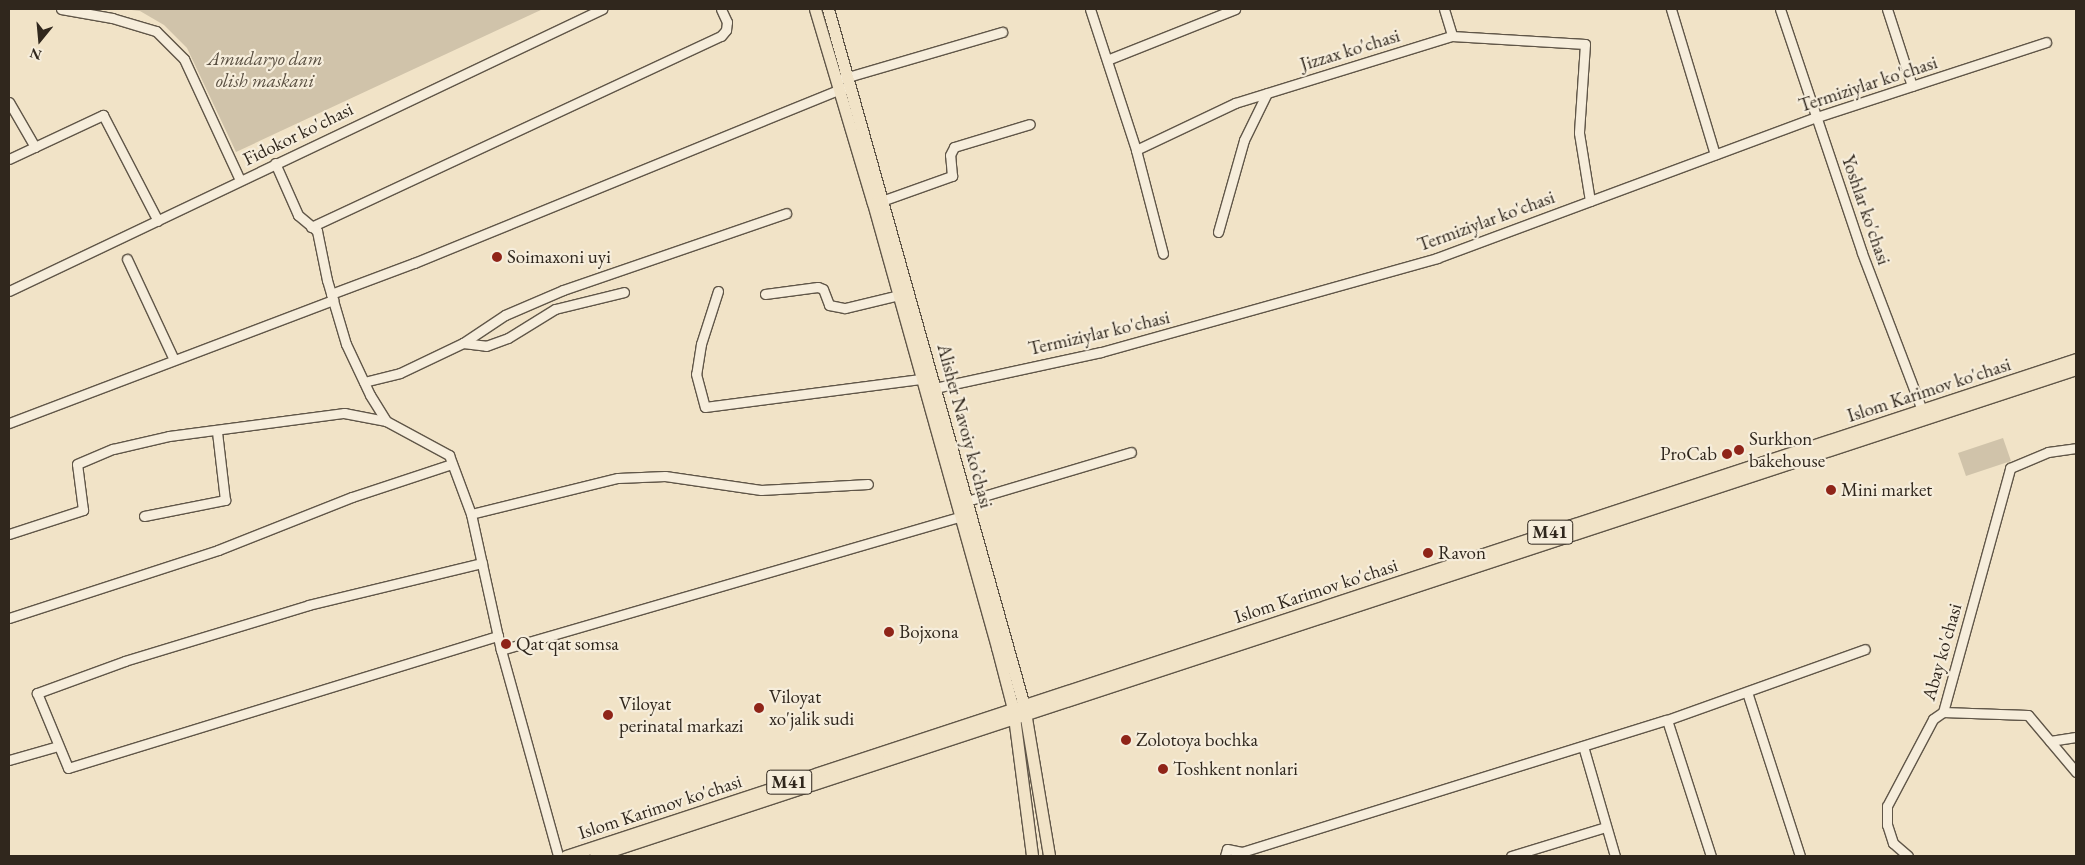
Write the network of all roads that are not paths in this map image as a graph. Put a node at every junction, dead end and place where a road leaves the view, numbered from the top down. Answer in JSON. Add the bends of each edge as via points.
{"nodes":[{"id":1,"x":61,"y":9,"type":"edge"},
{"id":2,"x":602,"y":9,"type":"edge"},
{"id":3,"x":721,"y":9,"type":"edge"},
{"id":4,"x":815,"y":9,"type":"edge"},
{"id":5,"x":828,"y":9,"type":"edge"},
{"id":6,"x":1090,"y":9,"type":"edge"},
{"id":7,"x":1236,"y":9,"type":"edge"},
{"id":8,"x":1444,"y":9,"type":"edge"},
{"id":9,"x":1671,"y":9,"type":"edge"},
{"id":10,"x":1780,"y":9,"type":"edge"},
{"id":11,"x":1887,"y":9,"type":"edge"},
{"id":12,"x":1002,"y":32,"type":"dead end"},
{"id":13,"x":1452,"y":36,"type":"junction"},
{"id":14,"x":2046,"y":42,"type":"dead end"},
{"id":15,"x":1107,"y":60,"type":"junction"},
{"id":16,"x":842,"y":83,"type":"junction"},
{"id":17,"x":1912,"y":86,"type":"junction"},
{"id":18,"x":1268,"y":93,"type":"junction"},
{"id":19,"x":9,"y":102,"type":"edge"},
{"id":20,"x":1817,"y":117,"type":"junction"},
{"id":21,"x":1030,"y":124,"type":"dead end"},
{"id":22,"x":35,"y":147,"type":"junction"},
{"id":23,"x":1136,"y":150,"type":"junction"},
{"id":24,"x":1715,"y":155,"type":"junction"},
{"id":25,"x":9,"y":159,"type":"edge"},
{"id":26,"x":274,"y":164,"type":"junction"},
{"id":27,"x":240,"y":180,"type":"junction"},
{"id":28,"x":1590,"y":201,"type":"junction"},
{"id":29,"x":878,"y":202,"type":"junction"},
{"id":30,"x":786,"y":213,"type":"dead end"},
{"id":31,"x":158,"y":221,"type":"junction"},
{"id":32,"x":311,"y":226,"type":"junction"},
{"id":33,"x":1218,"y":232,"type":"dead end"},
{"id":34,"x":1163,"y":254,"type":"dead end"},
{"id":35,"x":127,"y":259,"type":"dead end"},
{"id":36,"x":9,"y":291,"type":"edge"},
{"id":37,"x":718,"y":291,"type":"dead end"},
{"id":38,"x":624,"y":292,"type":"dead end"},
{"id":39,"x":765,"y":294,"type":"dead end"},
{"id":40,"x":899,"y":295,"type":"junction"},
{"id":41,"x":332,"y":297,"type":"junction"},
{"id":42,"x":463,"y":344,"type":"junction"},
{"id":43,"x":2076,"y":359,"type":"edge"},
{"id":44,"x":174,"y":360,"type":"junction"},
{"id":45,"x":2076,"y":369,"type":"edge"},
{"id":46,"x":364,"y":382,"type":"junction"},
{"id":47,"x":929,"y":383,"type":"junction"},
{"id":48,"x":1924,"y":416,"type":"junction"},
{"id":49,"x":386,"y":421,"type":"junction"},
{"id":50,"x":9,"y":423,"type":"edge"},
{"id":51,"x":217,"y":432,"type":"junction"},
{"id":52,"x":2076,"y":448,"type":"edge"},
{"id":53,"x":1131,"y":452,"type":"dead end"},
{"id":54,"x":452,"y":464,"type":"junction"},
{"id":55,"x":868,"y":484,"type":"dead end"},
{"id":56,"x":967,"y":502,"type":"junction"},
{"id":57,"x":471,"y":514,"type":"junction"},
{"id":58,"x":966,"y":515,"type":"junction"},
{"id":59,"x":144,"y":516,"type":"dead end"},
{"id":60,"x":9,"y":534,"type":"edge"},
{"id":61,"x":482,"y":563,"type":"junction"},
{"id":62,"x":9,"y":618,"type":"edge"},
{"id":63,"x":498,"y":636,"type":"junction"},
{"id":64,"x":1865,"y":649,"type":"dead end"},
{"id":65,"x":501,"y":650,"type":"junction"},
{"id":66,"x":1747,"y":692,"type":"junction"},
{"id":67,"x":1019,"y":712,"type":"junction"},
{"id":68,"x":1943,"y":712,"type":"junction"},
{"id":69,"x":1667,"y":720,"type":"junction"},
{"id":70,"x":2076,"y":737,"type":"edge"},
{"id":71,"x":2050,"y":741,"type":"junction"},
{"id":72,"x":58,"y":746,"type":"junction"},
{"id":73,"x":1583,"y":746,"type":"junction"},
{"id":74,"x":9,"y":760,"type":"edge"},
{"id":75,"x":2076,"y":772,"type":"edge"},
{"id":76,"x":1606,"y":827,"type":"junction"},
{"id":77,"x":558,"y":856,"type":"edge"},
{"id":78,"x":566,"y":856,"type":"edge"},
{"id":79,"x":595,"y":856,"type":"edge"},
{"id":80,"x":1032,"y":856,"type":"edge"},
{"id":81,"x":1049,"y":856,"type":"edge"},
{"id":82,"x":1225,"y":856,"type":"edge"},
{"id":83,"x":1511,"y":856,"type":"edge"},
{"id":84,"x":1615,"y":856,"type":"edge"},
{"id":85,"x":1711,"y":856,"type":"edge"},
{"id":86,"x":1800,"y":856,"type":"edge"},
{"id":87,"x":1908,"y":856,"type":"edge"}],
"edges":[{"from":1,"to":27,"type":"street","via":[[112,18],[156,31],[184,59]]},
{"from":2,"to":26,"type":"street","name":"Fidokor ko'chasi"},
{"from":3,"to":32,"type":"street","via":[[726,22],[726,30],[721,36]]},
{"from":4,"to":16,"type":"main road","name":"Alisher Navoiy ko’chasi"},
{"from":5,"to":16,"type":"main road","name":"Alisher Navoiy ko’chasi"},
{"from":6,"to":15,"type":"street"},
{"from":7,"to":15,"type":"street"},
{"from":8,"to":13,"type":"street"},
{"from":9,"to":24,"type":"street"},
{"from":10,"to":20,"type":"street","name":"Yoshlar ko'chasi"},
{"from":11,"to":17,"type":"street"},
{"from":12,"to":16,"type":"street"},
{"from":13,"to":18,"type":"street","name":"Jizzax ko'chasi"},
{"from":13,"to":28,"type":"street","name":"Jizzax ko'chasi","via":[[1585,44],[1579,133]]},
{"from":14,"to":17,"type":"street","name":"Termiziylar ko'chasi"},
{"from":15,"to":23,"type":"street"},
{"from":16,"to":29,"type":"main road","name":"Alisher Navoiy ko’chasi"},
{"from":16,"to":41,"type":"street"},
{"from":17,"to":20,"type":"street","name":"Termiziylar ko'chasi"},
{"from":18,"to":23,"type":"street","name":"Jizzax ko'chasi","via":[[1235,103]]},
{"from":18,"to":33,"type":"street","via":[[1244,140]]},
{"from":19,"to":22,"type":"street"},
{"from":20,"to":24,"type":"street","name":"Termiziylar ko'chasi"},
{"from":20,"to":48,"type":"street","name":"Yoshlar ko'chasi","via":[[1862,253]]},
{"from":21,"to":29,"type":"street","via":[[954,147],[950,155],[952,176]]},
{"from":22,"to":25,"type":"street"},
{"from":22,"to":31,"type":"street","via":[[103,115]]},
{"from":23,"to":34,"type":"street"},
{"from":24,"to":28,"type":"street","name":"Termiziylar ko'chasi"},
{"from":26,"to":27,"type":"street","name":"Fidokor ko'chasi"},
{"from":26,"to":32,"type":"street","via":[[298,215]]},
{"from":27,"to":31,"type":"street","name":"Fidokor ko'chasi"},
{"from":28,"to":47,"type":"street","name":"Termiziylar ko'chasi","via":[[1437,258],[1324,292],[1101,352]]},
{"from":29,"to":40,"type":"main road","name":"Alisher Navoiy ko’chasi"},
{"from":29,"to":47,"type":"main road","name":"Alisher Navoiy ko’chasi"},
{"from":30,"to":42,"type":"street","via":[[564,290],[505,315]]},
{"from":31,"to":36,"type":"street","name":"Fidokor ko'chasi"},
{"from":32,"to":41,"type":"street","via":[[317,231]]},
{"from":35,"to":44,"type":"street"},
{"from":37,"to":47,"type":"street","name":"Termiziylar ko'chasi","via":[[700,344],[696,374],[705,407]]},
{"from":38,"to":42,"type":"street","via":[[556,309],[508,338],[486,346]]},
{"from":39,"to":40,"type":"street","via":[[818,287],[823,290],[828,305],[845,308]]},
{"from":40,"to":47,"type":"main road","name":"Alisher Navoiy ko’chasi"},
{"from":41,"to":44,"type":"street"},
{"from":41,"to":46,"type":"street","via":[[346,344]]},
{"from":42,"to":46,"type":"street","via":[[400,373]]},
{"from":43,"to":48,"type":"main road","name":"Islom Karimov ko'chasi","number":"M41"},
{"from":44,"to":50,"type":"street"},
{"from":45,"to":48,"type":"main road","name":"Islom Karimov ko'chasi","number":"M41"},
{"from":46,"to":49,"type":"street"},
{"from":47,"to":56,"type":"main road","name":"Alisher Navoiy ko’chasi"},
{"from":47,"to":58,"type":"main road","name":"Alisher Navoiy ko’chasi"},
{"from":48,"to":67,"type":"main road","name":"Islom Karimov ko'chasi","number":"M41"},
{"from":49,"to":51,"type":"street","via":[[344,413]]},
{"from":49,"to":54,"type":"street","via":[[425,439],[449,455]]},
{"from":51,"to":59,"type":"street","via":[[225,500]]},
{"from":51,"to":60,"type":"street","via":[[160,438],[113,449],[77,464],[83,510]]},
{"from":52,"to":68,"type":"street","name":"Abay ko'chasi","via":[[2048,452],[2010,468]]},
{"from":53,"to":56,"type":"street"},
{"from":54,"to":57,"type":"street"},
{"from":54,"to":62,"type":"street","via":[[352,497],[218,550]]},
{"from":55,"to":57,"type":"street","via":[[761,490],[665,476],[618,478]]},
{"from":56,"to":58,"type":"main road","name":"Alisher Navoiy ko’chasi"},
{"from":57,"to":61,"type":"street"},
{"from":58,"to":65,"type":"street"},
{"from":58,"to":67,"type":"main road","name":"Alisher Navoiy ko’chasi"},
{"from":61,"to":63,"type":"street"},
{"from":61,"to":72,"type":"street","via":[[309,605],[125,661],[37,693]]},
{"from":63,"to":65,"type":"street"},
{"from":63,"to":72,"type":"street","via":[[68,768]]},
{"from":64,"to":66,"type":"street"},
{"from":65,"to":77,"type":"street"},
{"from":66,"to":69,"type":"street"},
{"from":66,"to":86,"type":"street"},
{"from":67,"to":78,"type":"main road","name":"Islom Karimov ko'chasi","number":"M41"},
{"from":67,"to":79,"type":"main road","name":"Islom Karimov ko'chasi","number":"M41"},
{"from":67,"to":80,"type":"main road","name":"Alisher Navoiy ko’chasi"},
{"from":67,"to":81,"type":"main road","name":"Alisher Navoiy ko’chasi"},
{"from":68,"to":71,"type":"street","via":[[2028,715]]},
{"from":68,"to":87,"type":"street","name":"Abay ko'chasi","via":[[1933,719],[1887,806],[1887,825],[1893,843]]},
{"from":69,"to":73,"type":"street"},
{"from":69,"to":85,"type":"street"},
{"from":70,"to":71,"type":"street"},
{"from":71,"to":75,"type":"street"},
{"from":72,"to":74,"type":"street"},
{"from":73,"to":76,"type":"street"},
{"from":73,"to":82,"type":"street","via":[[1242,852],[1227,849]]},
{"from":76,"to":83,"type":"street"},
{"from":76,"to":84,"type":"street"}]}
